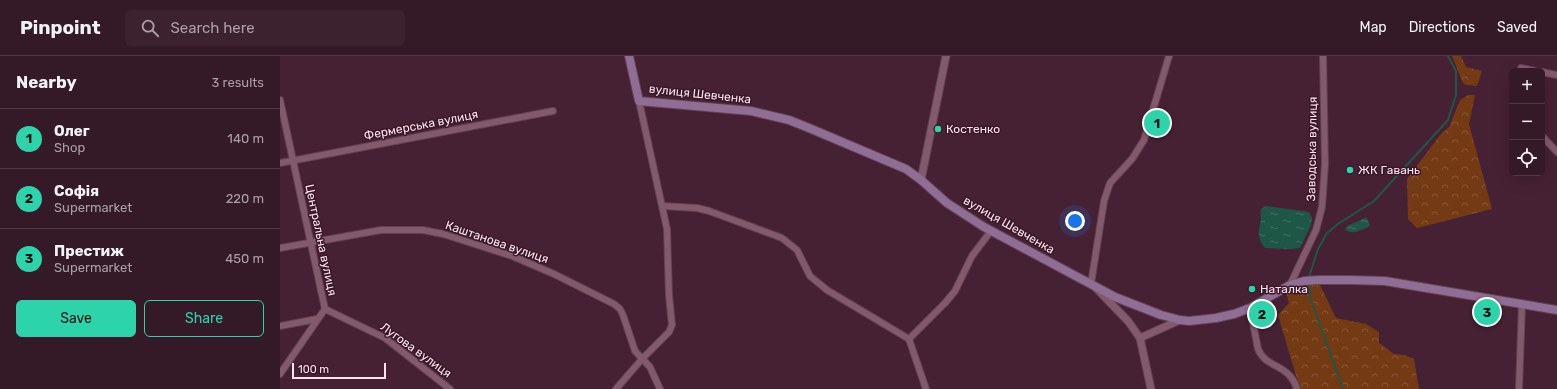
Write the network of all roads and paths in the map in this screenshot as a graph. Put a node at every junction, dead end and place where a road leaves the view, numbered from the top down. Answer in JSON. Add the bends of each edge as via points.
{"nodes":[{"id":1,"x":629,"y":56,"type":"edge"},
{"id":2,"x":946,"y":56,"type":"edge"},
{"id":3,"x":1169,"y":56,"type":"edge"},
{"id":4,"x":1323,"y":56,"type":"edge"},
{"id":5,"x":1545,"y":73,"type":"edge"},
{"id":6,"x":1557,"y":75,"type":"edge"},
{"id":7,"x":280,"y":100,"type":"edge"},
{"id":8,"x":639,"y":101,"type":"junction"},
{"id":9,"x":553,"y":111,"type":"dead end"},
{"id":10,"x":1545,"y":139,"type":"edge"},
{"id":11,"x":1557,"y":152,"type":"edge"},
{"id":12,"x":293,"y":161,"type":"junction"},
{"id":13,"x":280,"y":163,"type":"edge"},
{"id":14,"x":921,"y":180,"type":"junction"},
{"id":15,"x":662,"y":206,"type":"junction"},
{"id":16,"x":991,"y":231,"type":"junction"},
{"id":17,"x":310,"y":243,"type":"junction"},
{"id":18,"x":280,"y":248,"type":"edge"},
{"id":19,"x":1091,"y":284,"type":"junction"},
{"id":20,"x":1290,"y":285,"type":"junction"},
{"id":21,"x":1522,"y":304,"type":"junction"},
{"id":22,"x":1250,"y":308,"type":"junction"},
{"id":23,"x":325,"y":309,"type":"junction"},
{"id":24,"x":1557,"y":310,"type":"edge"},
{"id":25,"x":317,"y":319,"type":"junction"},
{"id":26,"x":1180,"y":320,"type":"junction"},
{"id":27,"x":280,"y":326,"type":"edge"},
{"id":28,"x":1140,"y":338,"type":"junction"},
{"id":29,"x":910,"y":339,"type":"junction"},
{"id":30,"x":642,"y":359,"type":"junction"},
{"id":31,"x":280,"y":374,"type":"edge"},
{"id":32,"x":450,"y":389,"type":"edge"},
{"id":33,"x":616,"y":389,"type":"edge"},
{"id":34,"x":660,"y":389,"type":"edge"},
{"id":35,"x":925,"y":389,"type":"edge"},
{"id":36,"x":1151,"y":389,"type":"edge"},
{"id":37,"x":1297,"y":389,"type":"edge"},
{"id":38,"x":1519,"y":389,"type":"edge"}],
"edges":[{"from":1,"to":8,"type":"main road"},
{"from":2,"to":14,"type":"street"},
{"from":3,"to":19,"type":"street","via":[[1144,140],[1107,188]]},
{"from":4,"to":20,"type":"street","name":"Заводська вулиця","via":[[1325,164],[1322,207],[1316,230]]},
{"from":5,"to":6,"type":"street"},
{"from":7,"to":12,"type":"street","name":"Центральна вулиця"},
{"from":8,"to":14,"type":"main road","name":"вулиця Шевченка","via":[[751,111],[789,120],[897,164]]},
{"from":8,"to":15,"type":"street","name":"вулиця Шевченка"},
{"from":9,"to":12,"type":"street","name":"Фермерська вулиця"},
{"from":10,"to":11,"type":"street"},
{"from":12,"to":13,"type":"street","name":"Фермерська вулиця"},
{"from":12,"to":17,"type":"street","name":"Центральна вулиця"},
{"from":14,"to":16,"type":"main road","name":"вулиця Шевченка","via":[[947,203]]},
{"from":15,"to":29,"type":"street","via":[[697,208],[782,238],[797,250],[810,276],[827,290]]},
{"from":15,"to":30,"type":"street","name":"вулиця Шевченка","via":[[668,240],[672,325],[669,332]]},
{"from":16,"to":19,"type":"main road","name":"вулиця Шевченка"},
{"from":16,"to":29,"type":"street","via":[[972,256],[955,291]]},
{"from":17,"to":18,"type":"street","name":"Каштанова вулиця"},
{"from":17,"to":23,"type":"street","name":"Центральна вулиця"},
{"from":17,"to":30,"type":"street","name":"Каштанова вулиця","via":[[381,230],[423,230],[512,256],[614,304],[620,309],[635,351]]},
{"from":19,"to":26,"type":"main road","name":"вулиця Шевченка","via":[[1142,308]]},
{"from":19,"to":28,"type":"street","name":"вулиця Шевченка","via":[[1128,321]]},
{"from":20,"to":21,"type":"main road","name":"вулиця Шевченка","via":[[1318,280],[1385,281]]},
{"from":20,"to":22,"type":"main road","name":"вулиця Шевченка"},
{"from":21,"to":24,"type":"main road","name":"вулиця Шевченка"},
{"from":21,"to":38,"type":"street"},
{"from":22,"to":26,"type":"main road","name":"вулиця Шевченка","via":[[1216,318]]},
{"from":22,"to":37,"type":"street","via":[[1260,355],[1286,371]]},
{"from":23,"to":25,"type":"street","name":"Центральна вулиця"},
{"from":23,"to":32,"type":"street","name":"Лугова вулиця","via":[[385,338]]},
{"from":25,"to":27,"type":"street"},
{"from":25,"to":31,"type":"street","name":"Центральна вулиця"},
{"from":26,"to":28,"type":"street","name":"вулиця Шевченка"},
{"from":28,"to":36,"type":"street","name":"вулиця Шевченка"},
{"from":29,"to":35,"type":"street"},
{"from":30,"to":33,"type":"street","name":"вулиця Шевченка"},
{"from":30,"to":34,"type":"street","name":"Каштанова вулиця","via":[[650,367]]}]}
